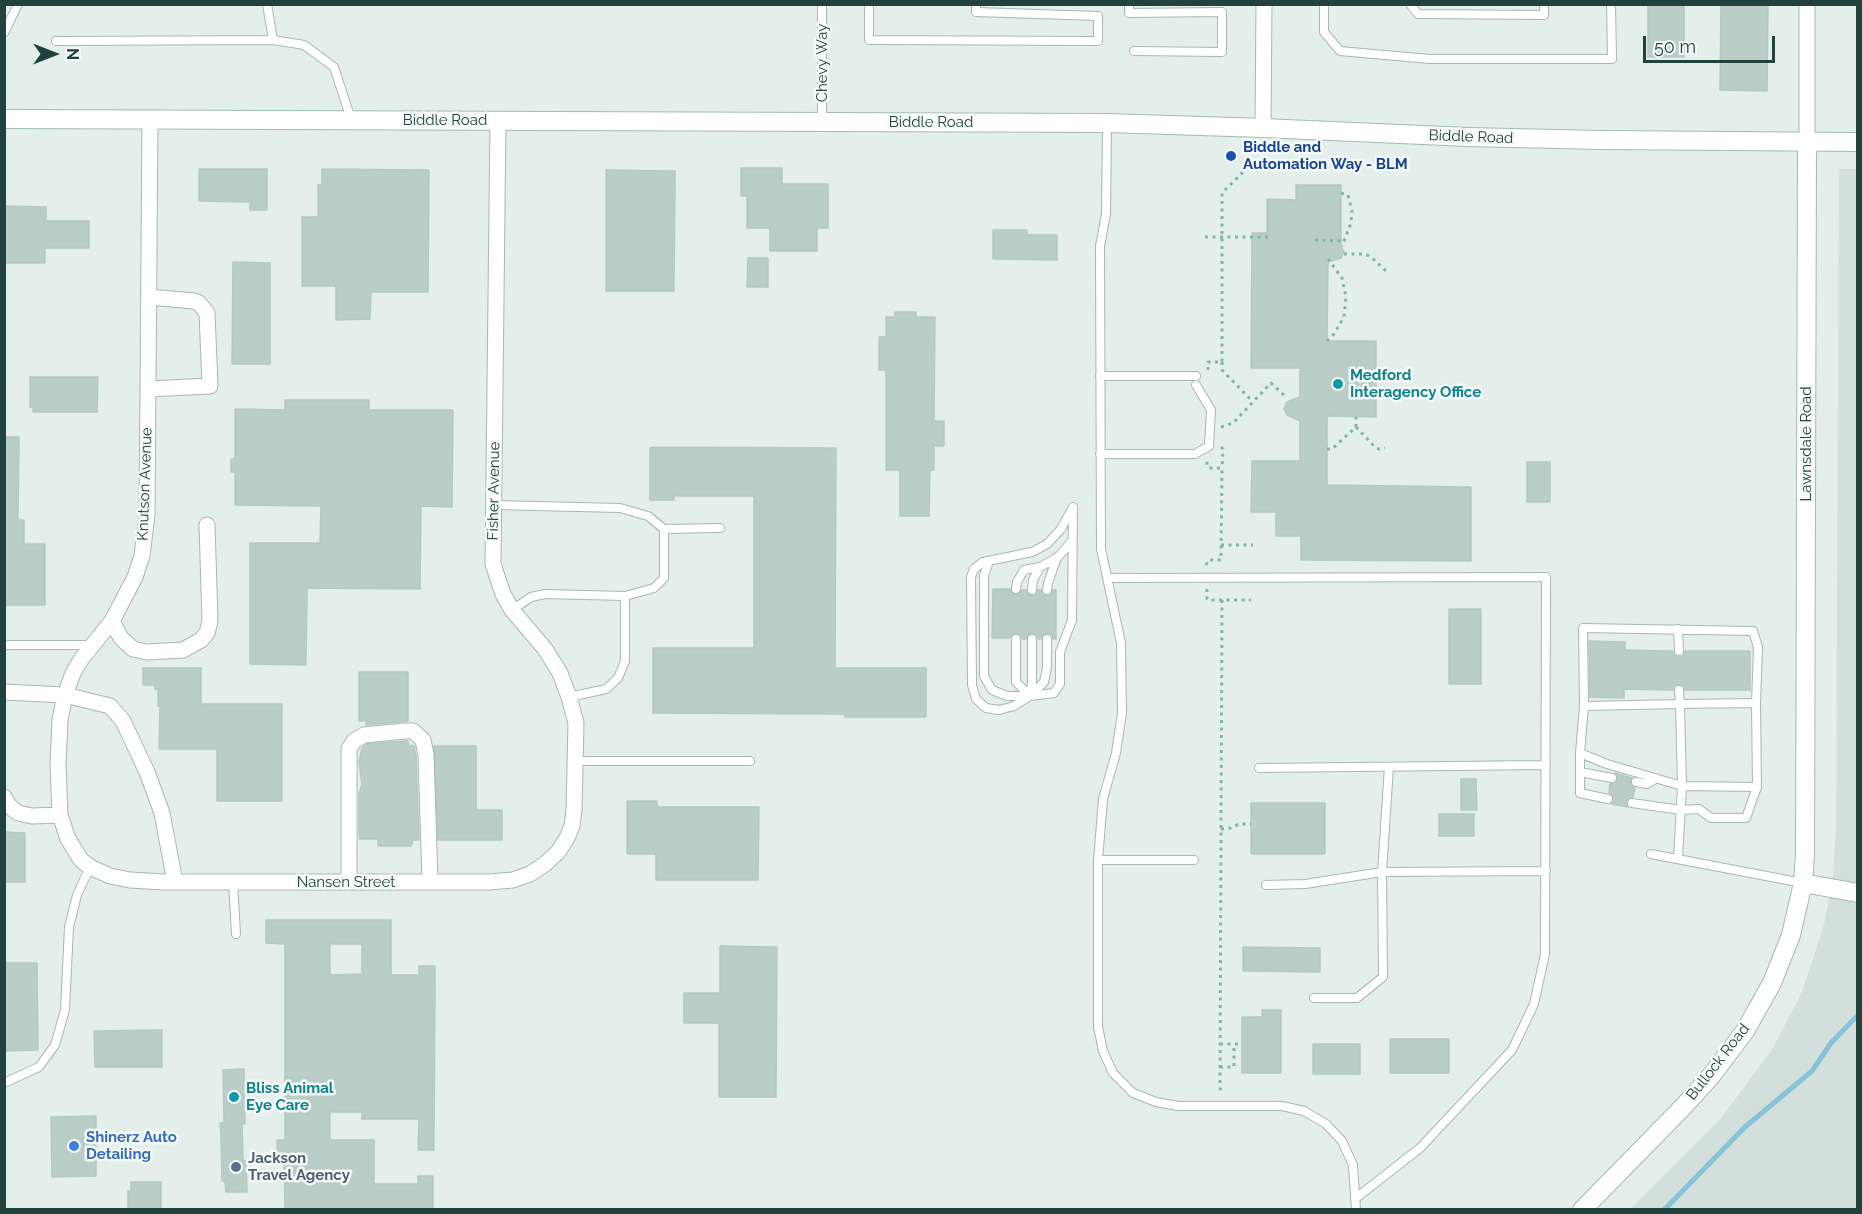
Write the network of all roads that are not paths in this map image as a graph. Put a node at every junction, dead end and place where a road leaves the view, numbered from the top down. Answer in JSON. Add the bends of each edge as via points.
{"nodes":[{"id":1,"x":18,"y":4,"type":"edge"},
{"id":2,"x":267,"y":4,"type":"edge"},
{"id":3,"x":822,"y":4,"type":"edge"},
{"id":4,"x":870,"y":4,"type":"edge"},
{"id":5,"x":976,"y":4,"type":"edge"},
{"id":6,"x":1129,"y":4,"type":"edge"},
{"id":7,"x":1264,"y":4,"type":"edge"},
{"id":8,"x":1324,"y":4,"type":"edge"},
{"id":9,"x":1410,"y":4,"type":"edge"},
{"id":10,"x":1544,"y":4,"type":"edge"},
{"id":11,"x":1611,"y":4,"type":"edge"},
{"id":12,"x":1807,"y":4,"type":"edge"},
{"id":13,"x":1221,"y":8,"type":"edge"},
{"id":14,"x":4,"y":33,"type":"edge"},
{"id":15,"x":273,"y":40,"type":"junction"},
{"id":16,"x":56,"y":41,"type":"dead end"},
{"id":17,"x":1134,"y":51,"type":"dead end"},
{"id":18,"x":4,"y":119,"type":"edge"},
{"id":19,"x":150,"y":119,"type":"junction"},
{"id":20,"x":351,"y":120,"type":"junction"},
{"id":21,"x":498,"y":120,"type":"junction"},
{"id":22,"x":822,"y":122,"type":"junction"},
{"id":23,"x":1107,"y":123,"type":"junction"},
{"id":24,"x":1263,"y":128,"type":"junction"},
{"id":25,"x":1807,"y":142,"type":"junction"},
{"id":26,"x":1857,"y":142,"type":"edge"},
{"id":27,"x":149,"y":297,"type":"junction"},
{"id":28,"x":1100,"y":376,"type":"junction"},
{"id":29,"x":1196,"y":376,"type":"dead end"},
{"id":30,"x":1196,"y":386,"type":"dead end"},
{"id":31,"x":148,"y":388,"type":"junction"},
{"id":32,"x":1100,"y":454,"type":"junction"},
{"id":33,"x":494,"y":505,"type":"junction"},
{"id":34,"x":207,"y":525,"type":"dead end"},
{"id":35,"x":720,"y":528,"type":"dead end"},
{"id":36,"x":664,"y":529,"type":"junction"},
{"id":37,"x":1072,"y":541,"type":"junction"},
{"id":38,"x":1058,"y":557,"type":"junction"},
{"id":39,"x":989,"y":561,"type":"junction"},
{"id":40,"x":1040,"y":567,"type":"junction"},
{"id":41,"x":1107,"y":578,"type":"junction"},
{"id":42,"x":1016,"y":590,"type":"dead end"},
{"id":43,"x":1032,"y":590,"type":"dead end"},
{"id":44,"x":1047,"y":590,"type":"dead end"},
{"id":45,"x":626,"y":596,"type":"junction"},
{"id":46,"x":512,"y":610,"type":"junction"},
{"id":47,"x":112,"y":621,"type":"junction"},
{"id":48,"x":1678,"y":629,"type":"junction"},
{"id":49,"x":1016,"y":639,"type":"dead end"},
{"id":50,"x":1032,"y":639,"type":"dead end"},
{"id":51,"x":1047,"y":639,"type":"dead end"},
{"id":52,"x":4,"y":645,"type":"edge"},
{"id":53,"x":92,"y":645,"type":"junction"},
{"id":54,"x":1679,"y":651,"type":"dead end"},
{"id":55,"x":1679,"y":690,"type":"dead end"},
{"id":56,"x":4,"y":692,"type":"edge"},
{"id":57,"x":65,"y":695,"type":"junction"},
{"id":58,"x":1029,"y":696,"type":"junction"},
{"id":59,"x":569,"y":697,"type":"junction"},
{"id":60,"x":1756,"y":703,"type":"junction"},
{"id":61,"x":1680,"y":704,"type":"junction"},
{"id":62,"x":1584,"y":706,"type":"junction"},
{"id":63,"x":1580,"y":753,"type":"junction"},
{"id":64,"x":575,"y":761,"type":"junction"},
{"id":65,"x":750,"y":761,"type":"dead end"},
{"id":66,"x":1546,"y":765,"type":"junction"},
{"id":67,"x":1389,"y":767,"type":"junction"},
{"id":68,"x":1258,"y":768,"type":"dead end"},
{"id":69,"x":1580,"y":772,"type":"junction"},
{"id":70,"x":1612,"y":778,"type":"dead end"},
{"id":71,"x":1655,"y":779,"type":"junction"},
{"id":72,"x":1636,"y":782,"type":"dead end"},
{"id":73,"x":1682,"y":786,"type":"junction"},
{"id":74,"x":1757,"y":787,"type":"junction"},
{"id":75,"x":4,"y":797,"type":"edge"},
{"id":76,"x":1608,"y":799,"type":"dead end"},
{"id":77,"x":1632,"y":802,"type":"dead end"},
{"id":78,"x":1681,"y":810,"type":"junction"},
{"id":79,"x":60,"y":815,"type":"junction"},
{"id":80,"x":567,"y":838,"type":"joint"},
{"id":81,"x":1651,"y":854,"type":"dead end"},
{"id":82,"x":1678,"y":859,"type":"junction"},
{"id":83,"x":1098,"y":860,"type":"junction"},
{"id":84,"x":1194,"y":860,"type":"dead end"},
{"id":85,"x":90,"y":867,"type":"junction"},
{"id":86,"x":1546,"y":871,"type":"junction"},
{"id":87,"x":1382,"y":872,"type":"junction"},
{"id":88,"x":110,"y":876,"type":"joint"},
{"id":89,"x":175,"y":882,"type":"junction"},
{"id":90,"x":233,"y":882,"type":"junction"},
{"id":91,"x":349,"y":882,"type":"junction"},
{"id":92,"x":430,"y":882,"type":"junction"},
{"id":93,"x":1803,"y":884,"type":"junction"},
{"id":94,"x":1266,"y":885,"type":"dead end"},
{"id":95,"x":1857,"y":893,"type":"edge"},
{"id":96,"x":236,"y":934,"type":"dead end"},
{"id":97,"x":1314,"y":998,"type":"dead end"},
{"id":98,"x":4,"y":1083,"type":"edge"},
{"id":99,"x":1356,"y":1198,"type":"junction"},
{"id":100,"x":1356,"y":1209,"type":"edge"},
{"id":101,"x":1582,"y":1209,"type":"edge"}],
"edges":[{"from":1,"to":14,"type":"lane"},
{"from":2,"to":15,"type":"lane"},
{"from":3,"to":22,"type":"lane","name":"Chevy Way"},
{"from":4,"to":5,"type":"lane","via":[[869,40],[1098,41],[1098,16],[976,12]]},
{"from":6,"to":13,"type":"lane","via":[[1129,13]]},
{"from":7,"to":24,"type":"street"},
{"from":8,"to":11,"type":"lane","via":[[1324,32],[1340,51],[1430,59],[1612,59]]},
{"from":9,"to":10,"type":"lane","via":[[1418,14],[1532,15],[1544,15]]},
{"from":12,"to":25,"type":"street","name":"Lawnsdale Road"},
{"from":13,"to":17,"type":"lane","via":[[1222,52]]},
{"from":15,"to":16,"type":"lane"},
{"from":15,"to":20,"type":"lane","via":[[304,45],[334,67]]},
{"from":18,"to":19,"type":"main road","name":"Biddle Road"},
{"from":19,"to":20,"type":"main road","name":"Biddle Road"},
{"from":19,"to":27,"type":"street","name":"Knutson Avenue"},
{"from":20,"to":21,"type":"main road","name":"Biddle Road"},
{"from":21,"to":22,"type":"main road","name":"Biddle Road"},
{"from":21,"to":33,"type":"street","name":"Fisher Avenue"},
{"from":22,"to":23,"type":"main road","name":"Biddle Road"},
{"from":23,"to":24,"type":"main road","name":"Biddle Road"},
{"from":23,"to":28,"type":"lane","via":[[1106,214],[1100,246]]},
{"from":24,"to":25,"type":"main road","name":"Biddle Road","via":[[1502,138]]},
{"from":25,"to":26,"type":"main road","name":"Biddle Road"},
{"from":25,"to":93,"type":"main road","name":"Lawnsdale Road"},
{"from":27,"to":31,"type":"street","name":"Knutson Avenue"},
{"from":27,"to":31,"type":"street","via":[[194,301],[207,313],[210,386]]},
{"from":28,"to":29,"type":"lane"},
{"from":28,"to":32,"type":"lane"},
{"from":30,"to":32,"type":"lane","via":[[1211,410],[1209,446],[1196,454]]},
{"from":31,"to":47,"type":"street","name":"Knutson Avenue","via":[[147,515],[142,556]]},
{"from":32,"to":41,"type":"lane","via":[[1101,549]]},
{"from":33,"to":36,"type":"lane","via":[[620,508],[648,516]]},
{"from":33,"to":46,"type":"street","name":"Fisher Avenue","via":[[494,564]]},
{"from":34,"to":47,"type":"street","via":[[210,621],[201,640],[183,650],[147,652],[133,649]]},
{"from":35,"to":36,"type":"lane"},
{"from":36,"to":45,"type":"lane","via":[[664,578],[654,588]]},
{"from":37,"to":38,"type":"lane"},
{"from":37,"to":39,"type":"lane","via":[[1073,507],[1047,544],[1032,552]]},
{"from":37,"to":58,"type":"lane","via":[[1072,620],[1060,652],[1060,684],[1054,693]]},
{"from":38,"to":40,"type":"lane"},
{"from":38,"to":44,"type":"lane"},
{"from":39,"to":58,"type":"lane","via":[[984,576],[984,676],[992,690],[1007,696]]},
{"from":39,"to":58,"type":"lane","via":[[974,569],[971,578],[972,685],[976,699],[986,708],[999,710]]},
{"from":40,"to":42,"type":"lane","via":[[1024,570]]},
{"from":40,"to":43,"type":"lane"},
{"from":41,"to":66,"type":"lane","via":[[1546,577]]},
{"from":41,"to":83,"type":"lane","via":[[1121,643],[1122,713],[1103,799]]},
{"from":45,"to":46,"type":"lane","via":[[545,594],[531,597]]},
{"from":45,"to":59,"type":"lane","via":[[625,661],[618,678],[606,689]]},
{"from":46,"to":59,"type":"street","name":"Fisher Avenue","via":[[560,673]]},
{"from":47,"to":53,"type":"street","name":"Knutson Avenue"},
{"from":48,"to":54,"type":"lane"},
{"from":48,"to":60,"type":"lane","via":[[1753,631],[1758,647]]},
{"from":48,"to":62,"type":"lane","via":[[1583,628]]},
{"from":49,"to":58,"type":"lane","via":[[1016,682]]},
{"from":50,"to":58,"type":"lane"},
{"from":51,"to":58,"type":"lane","via":[[1044,682]]},
{"from":52,"to":53,"type":"lane"},
{"from":53,"to":57,"type":"street","name":"Knutson Avenue","via":[[73,673]]},
{"from":55,"to":61,"type":"lane"},
{"from":56,"to":57,"type":"street"},
{"from":57,"to":79,"type":"street","name":"Knutson Avenue","via":[[60,720]]},
{"from":57,"to":89,"type":"street","via":[[110,706],[123,721],[162,813]]},
{"from":59,"to":64,"type":"street","name":"Fisher Avenue","via":[[576,723]]},
{"from":60,"to":61,"type":"lane"},
{"from":60,"to":74,"type":"lane"},
{"from":61,"to":62,"type":"lane"},
{"from":61,"to":73,"type":"lane"},
{"from":62,"to":63,"type":"lane"},
{"from":63,"to":69,"type":"lane"},
{"from":63,"to":71,"type":"lane"},
{"from":64,"to":65,"type":"lane"},
{"from":64,"to":80,"type":"street","name":"Fisher Avenue","via":[[574,810]]},
{"from":66,"to":67,"type":"lane"},
{"from":66,"to":86,"type":"lane"},
{"from":67,"to":68,"type":"lane"},
{"from":67,"to":87,"type":"lane"},
{"from":69,"to":70,"type":"lane"},
{"from":69,"to":76,"type":"lane","via":[[1580,794]]},
{"from":71,"to":72,"type":"lane","via":[[1647,784]]},
{"from":71,"to":73,"type":"lane"},
{"from":73,"to":74,"type":"lane"},
{"from":73,"to":78,"type":"lane"},
{"from":74,"to":78,"type":"lane","via":[[1746,818],[1711,818],[1699,809]]},
{"from":75,"to":79,"type":"street","via":[[18,813]]},
{"from":77,"to":78,"type":"lane"},
{"from":78,"to":82,"type":"lane"},
{"from":79,"to":85,"type":"street","name":"Knutson Avenue","via":[[74,850]]},
{"from":80,"to":92,"type":"street","name":"Nansen Street","via":[[545,864],[513,880]]},
{"from":81,"to":82,"type":"lane"},
{"from":82,"to":93,"type":"lane"},
{"from":83,"to":84,"type":"lane"},
{"from":83,"to":99,"type":"lane","via":[[1098,1027],[1113,1073],[1133,1093],[1156,1102],[1178,1106],[1282,1106],[1304,1111],[1326,1124],[1342,1141],[1353,1165]]},
{"from":85,"to":88,"type":"street","name":"Knutson Avenue"},
{"from":85,"to":98,"type":"lane","via":[[77,895],[69,927],[64,1010],[55,1045],[39,1067]]},
{"from":86,"to":87,"type":"lane"},
{"from":86,"to":99,"type":"lane","via":[[1545,954],[1534,1004],[1512,1050],[1420,1148]]},
{"from":87,"to":94,"type":"lane","via":[[1305,884]]},
{"from":87,"to":97,"type":"lane","via":[[1383,976],[1357,998]]},
{"from":88,"to":89,"type":"street","name":"Nansen Street"},
{"from":89,"to":90,"type":"street","name":"Nansen Street"},
{"from":90,"to":91,"type":"street","name":"Nansen Street"},
{"from":90,"to":96,"type":"lane"},
{"from":91,"to":92,"type":"street","name":"Nansen Street"},
{"from":91,"to":92,"type":"street","via":[[349,749],[364,735],[405,731],[413,731],[423,740],[426,755]]},
{"from":93,"to":95,"type":"main road"},
{"from":93,"to":101,"type":"main road","name":"Bullock Road","via":[[1791,935],[1772,983],[1735,1045],[1684,1106]]},
{"from":99,"to":100,"type":"lane"}]}
